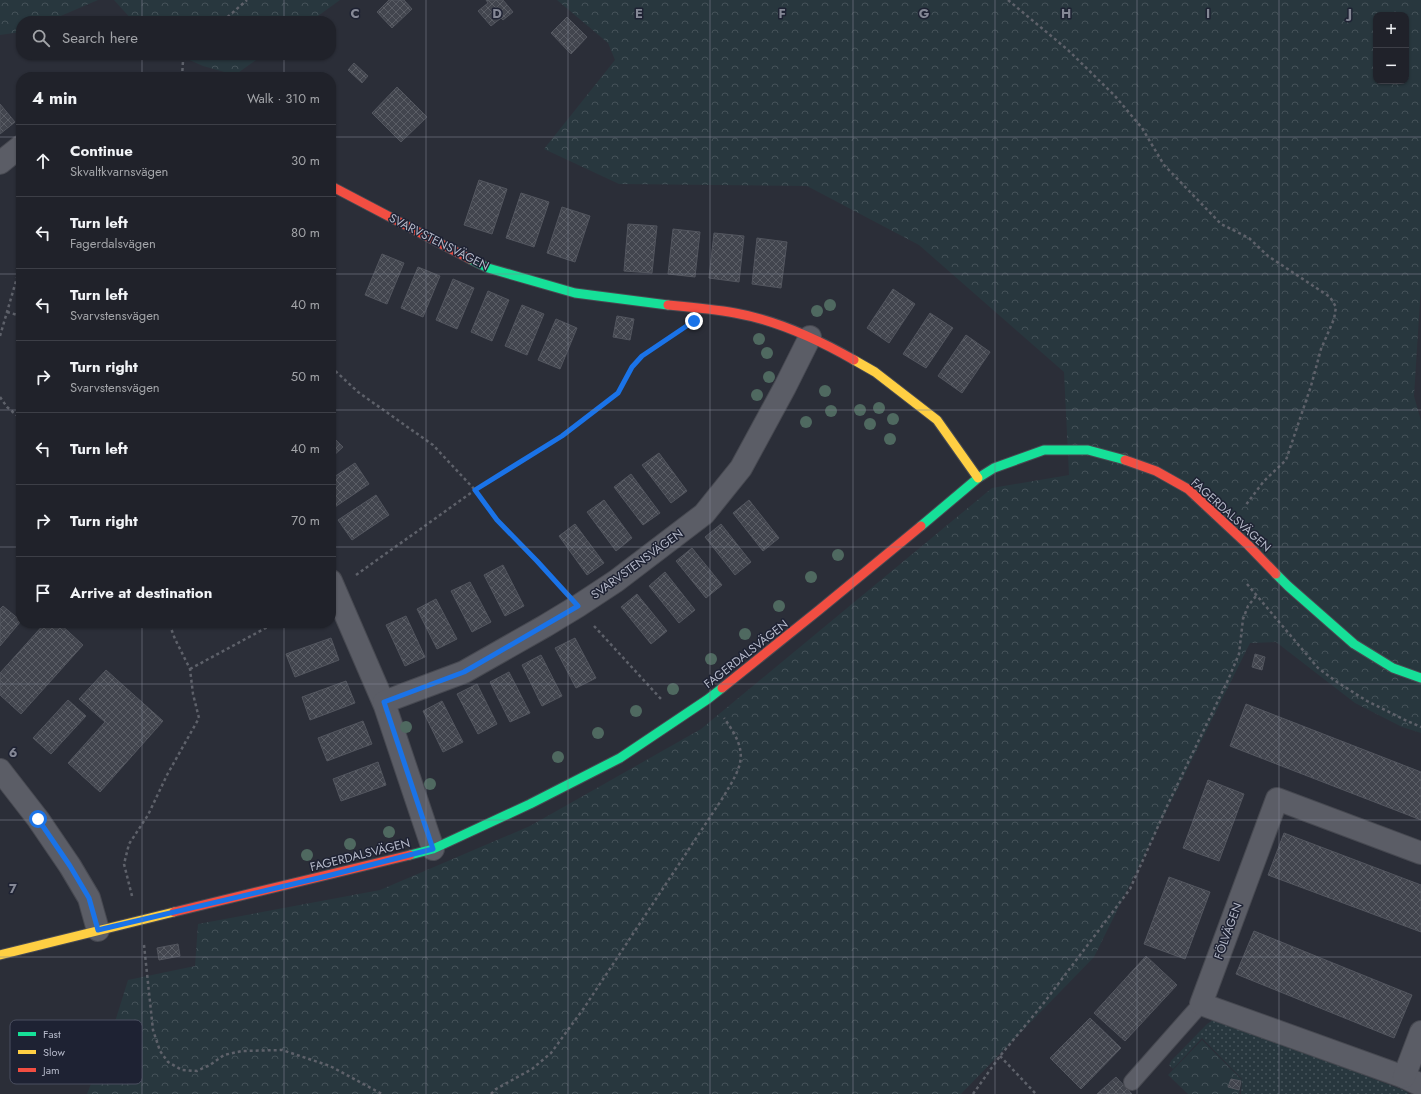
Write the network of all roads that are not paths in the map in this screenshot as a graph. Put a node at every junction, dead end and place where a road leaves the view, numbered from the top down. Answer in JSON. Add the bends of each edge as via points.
{"nodes":[{"id":1,"x":16,"y":150,"type":"edge"},
{"id":2,"x":0,"y":164,"type":"edge"},
{"id":3,"x":336,"y":189,"type":"edge"},
{"id":4,"x":810,"y":337,"type":"junction"},
{"id":5,"x":978,"y":478,"type":"junction"},
{"id":6,"x":336,"y":593,"type":"edge"},
{"id":7,"x":1421,"y":678,"type":"edge"},
{"id":8,"x":384,"y":702,"type":"junction"},
{"id":9,"x":0,"y":770,"type":"edge"},
{"id":10,"x":433,"y":849,"type":"junction"},
{"id":11,"x":1421,"y":853,"type":"edge"},
{"id":12,"x":98,"y":930,"type":"junction"},
{"id":13,"x":0,"y":955,"type":"edge"},
{"id":14,"x":1201,"y":1004,"type":"junction"},
{"id":15,"x":1421,"y":1032,"type":"edge"},
{"id":16,"x":1412,"y":1081,"type":"edge"},
{"id":17,"x":1132,"y":1082,"type":"dead end"}],
"edges":[{"from":1,"to":2,"type":"street"},
{"from":3,"to":4,"type":"street","name":"SVARVSTENSVÄGEN","via":[[488,268],[575,293],[736,313]]},
{"from":4,"to":5,"type":"street","name":"SVARVSTENSVÄGEN","via":[[875,372],[937,420]]},
{"from":4,"to":8,"type":"street","name":"SVARVSTENSVÄGEN","via":[[741,468],[704,514],[627,573],[578,606],[464,672]]},
{"from":5,"to":7,"type":"street","name":"FAGERDALSVÄGEN","via":[[994,468],[1044,450],[1088,450],[1156,471],[1188,490],[1288,586],[1354,644],[1393,668]]},
{"from":5,"to":10,"type":"street","name":"FAGERDALSVÄGEN","via":[[708,699],[620,758]]},
{"from":6,"to":8,"type":"street"},
{"from":8,"to":10,"type":"street"},
{"from":9,"to":12,"type":"street","via":[[70,866],[89,898]]},
{"from":10,"to":12,"type":"street","name":"FAGERDALSVÄGEN"},
{"from":11,"to":14,"type":"street","name":"FÖLVÄGEN","via":[[1277,799]]},
{"from":12,"to":13,"type":"street","name":"FAGERDALSVÄGEN"},
{"from":14,"to":16,"type":"street"},
{"from":14,"to":17,"type":"lane"},
{"from":15,"to":16,"type":"street"}]}
